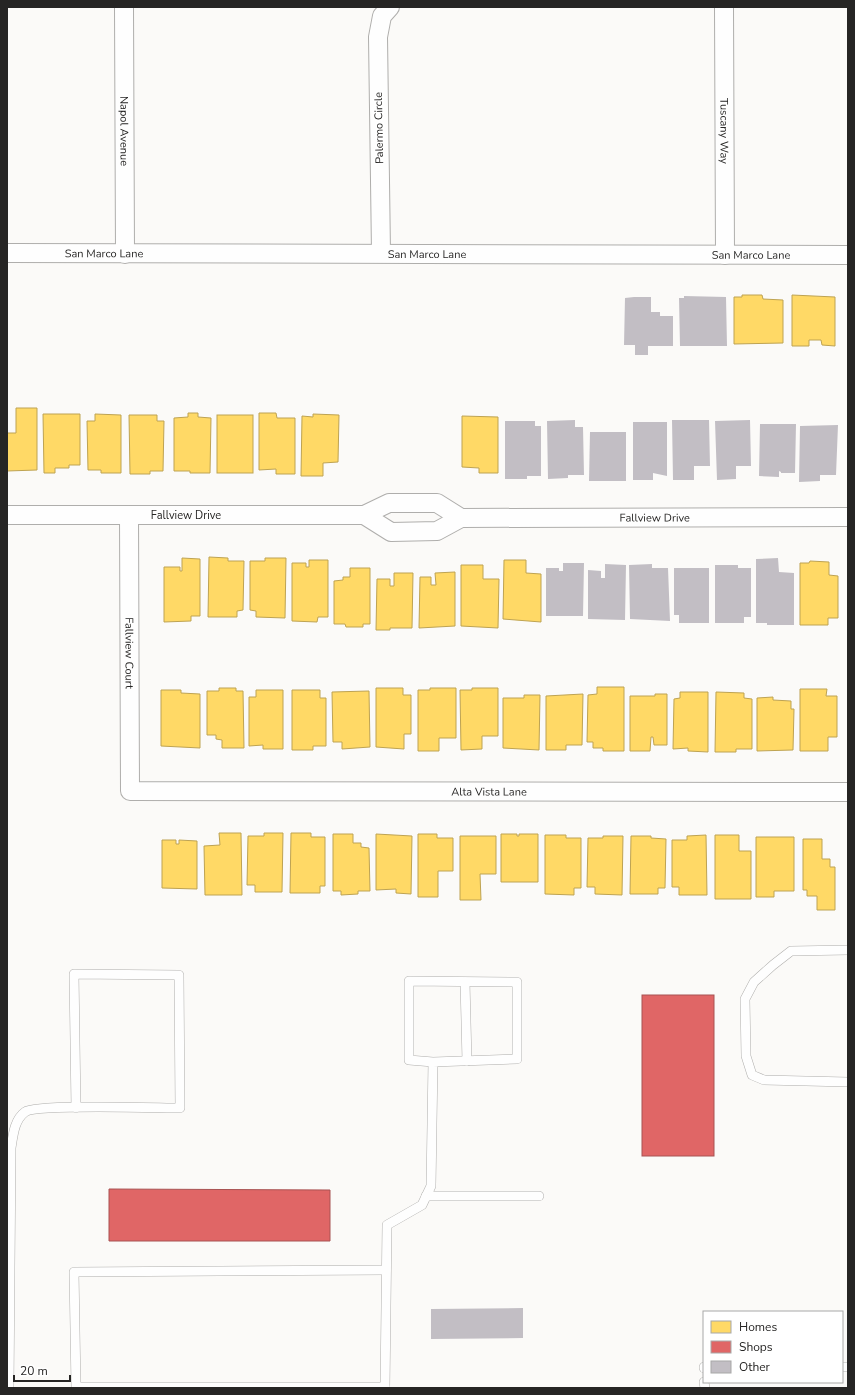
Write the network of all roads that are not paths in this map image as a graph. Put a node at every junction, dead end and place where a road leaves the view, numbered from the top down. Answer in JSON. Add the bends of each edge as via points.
{"nodes":[{"id":1,"x":124,"y":7,"type":"edge"},
{"id":2,"x":390,"y":7,"type":"edge"},
{"id":3,"x":724,"y":7,"type":"edge"},
{"id":4,"x":7,"y":253,"type":"edge"},
{"id":5,"x":381,"y":253,"type":"junction"},
{"id":6,"x":125,"y":254,"type":"junction"},
{"id":7,"x":725,"y":255,"type":"junction"},
{"id":8,"x":848,"y":255,"type":"edge"},
{"id":9,"x":7,"y":515,"type":"edge"},
{"id":10,"x":129,"y":515,"type":"junction"},
{"id":11,"x":364,"y":515,"type":"junction"},
{"id":12,"x":848,"y":517,"type":"edge"},
{"id":13,"x":461,"y":518,"type":"junction"},
{"id":14,"x":130,"y":791,"type":"joint"},
{"id":15,"x":848,"y":792,"type":"edge"},
{"id":16,"x":848,"y":950,"type":"edge"},
{"id":17,"x":465,"y":982,"type":"junction"},
{"id":18,"x":467,"y":1061,"type":"junction"},
{"id":19,"x":433,"y":1062,"type":"junction"},
{"id":20,"x":848,"y":1082,"type":"edge"},
{"id":21,"x":76,"y":1108,"type":"junction"},
{"id":22,"x":426,"y":1196,"type":"junction"},
{"id":23,"x":539,"y":1196,"type":"dead end"},
{"id":24,"x":386,"y":1270,"type":"junction"},
{"id":25,"x":385,"y":1387,"type":"edge"},
{"id":26,"x":9,"y":1388,"type":"edge"}],
"edges":[{"from":1,"to":6,"type":"street","name":"Napol Avenue"},
{"from":2,"to":5,"type":"street","name":"Palermo Circle","via":[[382,16],[378,38]]},
{"from":3,"to":7,"type":"street","name":"Tuscany Way"},
{"from":4,"to":6,"type":"street","name":"San Marco Lane"},
{"from":5,"to":6,"type":"street","name":"San Marco Lane"},
{"from":5,"to":7,"type":"street","name":"San Marco Lane"},
{"from":7,"to":8,"type":"street","name":"San Marco Lane"},
{"from":9,"to":10,"type":"street","name":"Fallview Drive"},
{"from":10,"to":11,"type":"street","name":"Fallview Drive"},
{"from":10,"to":14,"type":"street","name":"Fallview Court"},
{"from":11,"to":13,"type":"street","name":"Fallview Drive","via":[[389,503],[437,503]]},
{"from":11,"to":13,"type":"street","via":[[391,532],[437,532]]},
{"from":12,"to":13,"type":"street","name":"Fallview Drive"},
{"from":14,"to":15,"type":"street","name":"Alta Vista Lane"},
{"from":16,"to":20,"type":"lane","via":[[791,951],[754,982],[745,1000],[746,1056],[752,1075],[764,1080]]},
{"from":17,"to":18,"type":"lane"},
{"from":17,"to":18,"type":"lane","via":[[518,982],[517,1059]]},
{"from":17,"to":19,"type":"lane","via":[[409,981],[409,1060]]},
{"from":18,"to":19,"type":"lane"},
{"from":19,"to":22,"type":"lane","via":[[431,1186]]},
{"from":21,"to":21,"type":"lane","via":[[180,1108],[179,975],[74,974]]},
{"from":21,"to":26,"type":"lane","via":[[39,1108],[25,1112],[15,1127],[12,1148]]},
{"from":22,"to":23,"type":"lane"},
{"from":22,"to":24,"type":"lane","via":[[422,1205],[388,1225]]},
{"from":24,"to":25,"type":"lane"},
{"from":24,"to":25,"type":"lane","via":[[74,1272],[76,1387]]}]}
